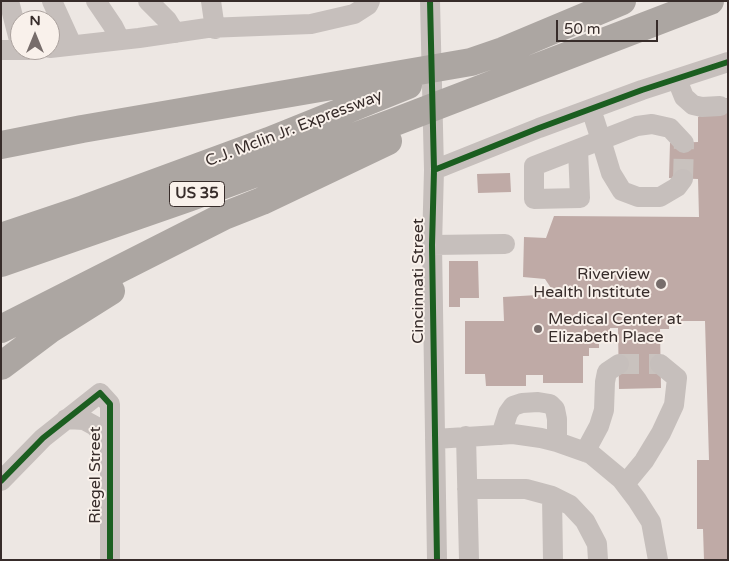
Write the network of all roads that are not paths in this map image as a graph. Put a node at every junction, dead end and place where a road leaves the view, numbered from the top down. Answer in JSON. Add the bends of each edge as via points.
{"nodes":[{"id":1,"x":52,"y":1,"type":"edge"},
{"id":2,"x":96,"y":1,"type":"edge"},
{"id":3,"x":148,"y":1,"type":"edge"},
{"id":4,"x":212,"y":1,"type":"edge"},
{"id":5,"x":370,"y":1,"type":"edge"},
{"id":6,"x":430,"y":1,"type":"edge"},
{"id":7,"x":622,"y":1,"type":"edge"},
{"id":8,"x":698,"y":6,"type":"edge"},
{"id":9,"x":340,"y":10,"type":"edge"},
{"id":10,"x":215,"y":28,"type":"junction"},
{"id":11,"x":175,"y":33,"type":"junction"},
{"id":12,"x":120,"y":40,"type":"junction"},
{"id":13,"x":72,"y":46,"type":"junction"},
{"id":14,"x":60,"y":47,"type":"edge"},
{"id":15,"x":728,"y":62,"type":"edge"},
{"id":16,"x":679,"y":78,"type":"junction"},
{"id":17,"x":389,"y":85,"type":"junction"},
{"id":18,"x":598,"y":106,"type":"junction"},
{"id":19,"x":720,"y":106,"type":"dead end"},
{"id":20,"x":82,"y":129,"type":"junction"},
{"id":21,"x":391,"y":132,"type":"junction"},
{"id":22,"x":1,"y":134,"type":"edge"},
{"id":23,"x":601,"y":140,"type":"junction"},
{"id":24,"x":684,"y":143,"type":"dead end"},
{"id":25,"x":1,"y":145,"type":"edge"},
{"id":26,"x":578,"y":149,"type":"dead end"},
{"id":27,"x":434,"y":170,"type":"junction"},
{"id":28,"x":682,"y":179,"type":"dead end"},
{"id":29,"x":262,"y":201,"type":"junction"},
{"id":30,"x":1,"y":237,"type":"edge"},
{"id":31,"x":504,"y":244,"type":"dead end"},
{"id":32,"x":432,"y":245,"type":"junction"},
{"id":33,"x":1,"y":263,"type":"edge"},
{"id":34,"x":1,"y":330,"type":"edge"},
{"id":35,"x":619,"y":364,"type":"dead end"},
{"id":36,"x":660,"y":364,"type":"dead end"},
{"id":37,"x":1,"y":366,"type":"edge"},
{"id":38,"x":66,"y":419,"type":"junction"},
{"id":39,"x":501,"y":435,"type":"junction"},
{"id":40,"x":466,"y":436,"type":"junction"},
{"id":41,"x":435,"y":439,"type":"junction"},
{"id":42,"x":557,"y":442,"type":"junction"},
{"id":43,"x":110,"y":447,"type":"junction"},
{"id":44,"x":585,"y":452,"type":"junction"},
{"id":45,"x":1,"y":481,"type":"edge"},
{"id":46,"x":625,"y":484,"type":"junction"},
{"id":47,"x":467,"y":489,"type":"junction"},
{"id":48,"x":552,"y":496,"type":"junction"},
{"id":49,"x":110,"y":560,"type":"edge"},
{"id":50,"x":437,"y":560,"type":"edge"},
{"id":51,"x":469,"y":560,"type":"edge"},
{"id":52,"x":553,"y":560,"type":"edge"},
{"id":53,"x":598,"y":560,"type":"edge"},
{"id":54,"x":658,"y":560,"type":"edge"}],
"edges":[{"from":1,"to":13,"type":"street"},
{"from":2,"to":12,"type":"street"},
{"from":3,"to":11,"type":"street"},
{"from":4,"to":10,"type":"street"},
{"from":5,"to":9,"type":"street","via":[[354,14]]},
{"from":6,"to":27,"type":"street","name":"Cincinnati Street"},
{"from":7,"to":17,"type":"highway","via":[[503,51]]},
{"from":8,"to":21,"type":"highway","number":"US 35"},
{"from":9,"to":10,"type":"street","via":[[311,24]]},
{"from":10,"to":11,"type":"street"},
{"from":11,"to":12,"type":"street"},
{"from":12,"to":13,"type":"street"},
{"from":13,"to":14,"type":"street"},
{"from":15,"to":16,"type":"street"},
{"from":16,"to":18,"type":"street"},
{"from":16,"to":19,"type":"street","via":[[684,97],[693,105]]},
{"from":17,"to":20,"type":"highway"},
{"from":17,"to":30,"type":"highway","name":"C.J. Mclin Jr. Expressway","number":"US 35","via":[[362,105]]},
{"from":18,"to":23,"type":"street"},
{"from":18,"to":27,"type":"street"},
{"from":20,"to":22,"type":"highway"},
{"from":20,"to":25,"type":"highway"},
{"from":21,"to":29,"type":"highway"},
{"from":21,"to":33,"type":"highway","name":"C.J. Mclin Jr. Expressway","number":"US 35"},
{"from":23,"to":24,"type":"street","via":[[637,126],[652,124],[670,128]]},
{"from":23,"to":26,"type":"street"},
{"from":23,"to":28,"type":"street","via":[[611,173],[622,191],[638,197],[660,197],[677,187]]},
{"from":27,"to":32,"type":"street","name":"Cincinnati Street"},
{"from":29,"to":34,"type":"highway","via":[[224,216]]},
{"from":29,"to":37,"type":"highway","via":[[118,286],[49,330]]},
{"from":31,"to":32,"type":"street"},
{"from":32,"to":41,"type":"street","name":"Cincinnati Street"},
{"from":35,"to":44,"type":"street","via":[[607,372],[604,410]]},
{"from":36,"to":46,"type":"street","via":[[677,378],[674,405],[644,461]]},
{"from":38,"to":43,"type":"street","via":[[84,420],[95,426]]},
{"from":38,"to":43,"type":"street","name":"Riegel Street","via":[[100,394],[110,404]]},
{"from":38,"to":45,"type":"street"},
{"from":39,"to":40,"type":"street"},
{"from":39,"to":42,"type":"street"},
{"from":39,"to":42,"type":"street","via":[[513,406],[538,402],[550,404],[555,410]]},
{"from":40,"to":41,"type":"street"},
{"from":40,"to":47,"type":"street"},
{"from":41,"to":50,"type":"street","name":"Cincinnati Street"},
{"from":42,"to":44,"type":"street"},
{"from":43,"to":49,"type":"street","name":"Riegel Street"},
{"from":44,"to":46,"type":"street","via":[[607,466]]},
{"from":46,"to":54,"type":"street","via":[[651,522]]},
{"from":47,"to":48,"type":"street","via":[[526,489]]},
{"from":47,"to":51,"type":"street"},
{"from":48,"to":52,"type":"street"},
{"from":48,"to":53,"type":"street","via":[[570,505],[585,521],[597,544]]}]}
